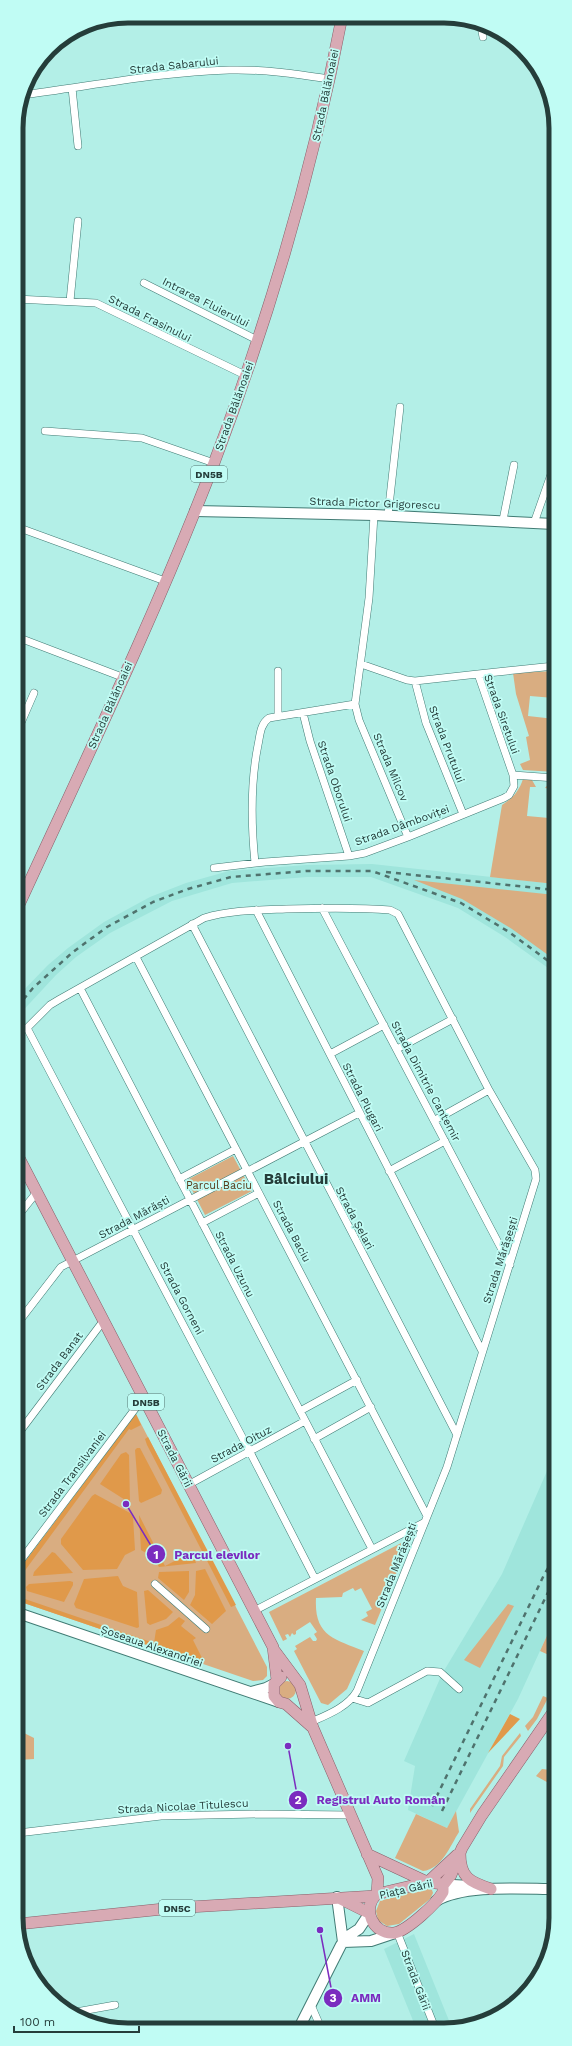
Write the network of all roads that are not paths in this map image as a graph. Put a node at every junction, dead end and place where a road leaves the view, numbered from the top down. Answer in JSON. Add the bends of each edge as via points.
{"nodes":[{"id":1,"x":341,"y":23,"type":"edge"},
{"id":2,"x":482,"y":30,"type":"edge"},
{"id":3,"x":483,"y":37,"type":"dead end"},
{"id":4,"x":329,"y":79,"type":"junction"},
{"id":5,"x":72,"y":88,"type":"junction"},
{"id":6,"x":29,"y":94,"type":"edge"},
{"id":7,"x":78,"y":146,"type":"dead end"},
{"id":8,"x":78,"y":220,"type":"dead end"},
{"id":9,"x":144,"y":283,"type":"dead end"},
{"id":10,"x":23,"y":299,"type":"edge"},
{"id":11,"x":70,"y":301,"type":"junction"},
{"id":12,"x":257,"y":340,"type":"junction"},
{"id":13,"x":245,"y":375,"type":"junction"},
{"id":14,"x":400,"y":407,"type":"dead end"},
{"id":15,"x":45,"y":431,"type":"dead end"},
{"id":16,"x":214,"y":463,"type":"junction"},
{"id":17,"x":514,"y":465,"type":"dead end"},
{"id":18,"x":549,"y":480,"type":"edge"},
{"id":19,"x":195,"y":511,"type":"junction"},
{"id":20,"x":374,"y":514,"type":"junction"},
{"id":21,"x":388,"y":515,"type":"junction"},
{"id":22,"x":503,"y":520,"type":"junction"},
{"id":23,"x":534,"y":523,"type":"junction"},
{"id":24,"x":549,"y":524,"type":"edge"},
{"id":25,"x":23,"y":529,"type":"edge"},
{"id":26,"x":165,"y":582,"type":"junction"},
{"id":27,"x":23,"y":639,"type":"edge"},
{"id":28,"x":361,"y":664,"type":"junction"},
{"id":29,"x":549,"y":667,"type":"edge"},
{"id":30,"x":278,"y":671,"type":"dead end"},
{"id":31,"x":478,"y":674,"type":"junction"},
{"id":32,"x":122,"y":678,"type":"junction"},
{"id":33,"x":415,"y":680,"type":"junction"},
{"id":34,"x":34,"y":693,"type":"dead end"},
{"id":35,"x":355,"y":704,"type":"junction"},
{"id":36,"x":303,"y":712,"type":"junction"},
{"id":37,"x":278,"y":716,"type":"junction"},
{"id":38,"x":23,"y":718,"type":"edge"},
{"id":39,"x":513,"y":775,"type":"junction"},
{"id":40,"x":549,"y":778,"type":"edge"},
{"id":41,"x":463,"y":814,"type":"junction"},
{"id":42,"x":408,"y":838,"type":"junction"},
{"id":43,"x":349,"y":856,"type":"junction"},
{"id":44,"x":255,"y":863,"type":"junction"},
{"id":45,"x":214,"y":868,"type":"dead end"},
{"id":46,"x":23,"y":896,"type":"edge"},
{"id":47,"x":322,"y":908,"type":"junction"},
{"id":48,"x":256,"y":910,"type":"junction"},
{"id":49,"x":192,"y":924,"type":"junction"},
{"id":50,"x":136,"y":957,"type":"junction"},
{"id":51,"x":80,"y":988,"type":"junction"},
{"id":52,"x":452,"y":1019,"type":"junction"},
{"id":53,"x":384,"y":1025,"type":"junction"},
{"id":54,"x":397,"y":1049,"type":"junction"},
{"id":55,"x":330,"y":1054,"type":"junction"},
{"id":56,"x":489,"y":1090,"type":"junction"},
{"id":57,"x":360,"y":1112,"type":"junction"},
{"id":58,"x":435,"y":1120,"type":"junction"},
{"id":59,"x":445,"y":1141,"type":"junction"},
{"id":60,"x":304,"y":1142,"type":"junction"},
{"id":61,"x":236,"y":1149,"type":"junction"},
{"id":62,"x":23,"y":1165,"type":"edge"},
{"id":63,"x":248,"y":1171,"type":"junction"},
{"id":64,"x":389,"y":1171,"type":"junction"},
{"id":65,"x":179,"y":1179,"type":"junction"},
{"id":66,"x":37,"y":1192,"type":"junction"},
{"id":67,"x":259,"y":1193,"type":"junction"},
{"id":68,"x":190,"y":1200,"type":"junction"},
{"id":69,"x":23,"y":1210,"type":"edge"},
{"id":70,"x":202,"y":1223,"type":"junction"},
{"id":71,"x":133,"y":1230,"type":"junction"},
{"id":72,"x":74,"y":1262,"type":"junction"},
{"id":73,"x":510,"y":1265,"type":"junction"},
{"id":74,"x":23,"y":1317,"type":"edge"},
{"id":75,"x":104,"y":1320,"type":"junction"},
{"id":76,"x":482,"y":1351,"type":"junction"},
{"id":77,"x":357,"y":1380,"type":"junction"},
{"id":78,"x":144,"y":1397,"type":"junction"},
{"id":79,"x":371,"y":1407,"type":"junction"},
{"id":80,"x":300,"y":1411,"type":"junction"},
{"id":81,"x":305,"y":1421,"type":"junction"},
{"id":82,"x":23,"y":1426,"type":"edge"},
{"id":83,"x":457,"y":1436,"type":"junction"},
{"id":84,"x":314,"y":1439,"type":"junction"},
{"id":85,"x":250,"y":1452,"type":"junction"},
{"id":86,"x":188,"y":1485,"type":"junction"},
{"id":87,"x":426,"y":1519,"type":"junction"},
{"id":88,"x":372,"y":1550,"type":"junction"},
{"id":89,"x":23,"y":1557,"type":"edge"},
{"id":90,"x":315,"y":1579,"type":"junction"},
{"id":91,"x":154,"y":1584,"type":"dead end"},
{"id":92,"x":254,"y":1611,"type":"junction"},
{"id":93,"x":23,"y":1615,"type":"edge"},
{"id":94,"x":206,"y":1629,"type":"dead end"},
{"id":95,"x":274,"y":1650,"type":"junction"},
{"id":96,"x":295,"y":1679,"type":"junction"},
{"id":97,"x":275,"y":1682,"type":"junction"},
{"id":98,"x":459,"y":1689,"type":"dead end"},
{"id":99,"x":301,"y":1690,"type":"junction"},
{"id":100,"x":251,"y":1692,"type":"junction"},
{"id":101,"x":352,"y":1698,"type":"junction"},
{"id":102,"x":283,"y":1703,"type":"junction"},
{"id":103,"x":549,"y":1718,"type":"edge"},
{"id":104,"x":312,"y":1725,"type":"junction"},
{"id":105,"x":349,"y":1814,"type":"junction"},
{"id":106,"x":23,"y":1831,"type":"edge"},
{"id":107,"x":461,"y":1851,"type":"junction"},
{"id":108,"x":367,"y":1854,"type":"junction"},
{"id":109,"x":428,"y":1882,"type":"junction"},
{"id":110,"x":444,"y":1885,"type":"junction"},
{"id":111,"x":492,"y":1889,"type":"junction"},
{"id":112,"x":549,"y":1889,"type":"edge"},
{"id":113,"x":376,"y":1895,"type":"junction"},
{"id":114,"x":337,"y":1897,"type":"junction"},
{"id":115,"x":436,"y":1901,"type":"junction"},
{"id":116,"x":369,"y":1914,"type":"junction"},
{"id":117,"x":23,"y":1923,"type":"edge"},
{"id":118,"x":396,"y":1932,"type":"junction"},
{"id":119,"x":343,"y":1942,"type":"junction"},
{"id":120,"x":115,"y":2005,"type":"dead end"},
{"id":121,"x":311,"y":2005,"type":"junction"},
{"id":122,"x":80,"y":2011,"type":"edge"},
{"id":123,"x":302,"y":2023,"type":"edge"},
{"id":124,"x":319,"y":2023,"type":"edge"},
{"id":125,"x":433,"y":2023,"type":"edge"}],
"edges":[{"from":1,"to":4,"type":"main road","name":"Strada Bălănoaiei","number":"DN5B"},
{"from":2,"to":3,"type":"street"},
{"from":4,"to":5,"type":"street","name":"Strada Sabarului","via":[[284,72],[229,70],[180,73]]},
{"from":4,"to":12,"type":"main road","name":"Strada Bălănoaiei","number":"DN5B","via":[[302,190]]},
{"from":5,"to":6,"type":"street","name":"Strada Sabarului"},
{"from":5,"to":7,"type":"street"},
{"from":8,"to":11,"type":"street"},
{"from":9,"to":12,"type":"street","name":"Intrarea Fluierului"},
{"from":10,"to":11,"type":"street","name":"Strada Frasinului"},
{"from":11,"to":13,"type":"street","name":"Strada Frasinului","via":[[99,304]]},
{"from":12,"to":13,"type":"main road","name":"Strada Bălănoaiei","number":"DN5B"},
{"from":13,"to":16,"type":"main road","name":"Strada Bălănoaiei","number":"DN5B"},
{"from":14,"to":21,"type":"street"},
{"from":15,"to":16,"type":"street","via":[[142,438]]},
{"from":16,"to":19,"type":"main road","name":"Strada Bălănoaiei","number":"DN5B"},
{"from":17,"to":22,"type":"street"},
{"from":18,"to":23,"type":"street"},
{"from":19,"to":20,"type":"street","name":"Strada Pictor Grigorescu"},
{"from":19,"to":26,"type":"main road","name":"Strada Bălănoaiei","number":"DN5B"},
{"from":20,"to":21,"type":"street","name":"Strada Pictor Grigorescu"},
{"from":20,"to":28,"type":"street"},
{"from":21,"to":22,"type":"street","name":"Strada Pictor Grigorescu"},
{"from":22,"to":23,"type":"street","name":"Strada Pictor Grigorescu"},
{"from":23,"to":24,"type":"street","name":"Strada Pictor Grigorescu"},
{"from":25,"to":26,"type":"street"},
{"from":26,"to":32,"type":"main road","name":"Strada Bălănoaiei","number":"DN5B"},
{"from":27,"to":32,"type":"street"},
{"from":28,"to":33,"type":"street","name":"Strada Siretului","via":[[407,680]]},
{"from":28,"to":35,"type":"street"},
{"from":29,"to":31,"type":"street"},
{"from":30,"to":37,"type":"street"},
{"from":31,"to":33,"type":"street","name":"Strada Siretului"},
{"from":31,"to":39,"type":"street","name":"Strada Siretului"},
{"from":32,"to":46,"type":"main road","name":"Strada Bălănoaiei","number":"DN5B"},
{"from":33,"to":41,"type":"street","name":"Strada Prutului","via":[[426,723]]},
{"from":34,"to":38,"type":"street"},
{"from":35,"to":36,"type":"street"},
{"from":35,"to":42,"type":"street","name":"Strada Milcov","via":[[359,720]]},
{"from":36,"to":37,"type":"street"},
{"from":36,"to":43,"type":"street","name":"Strada Oborului","via":[[310,741]]},
{"from":37,"to":44,"type":"street","via":[[269,718],[263,724],[255,758],[250,803]]},
{"from":39,"to":40,"type":"street"},
{"from":39,"to":41,"type":"street","name":"Strada Dâmboviței","via":[[514,786],[509,795]]},
{"from":41,"to":42,"type":"street","name":"Strada Dâmboviței"},
{"from":42,"to":43,"type":"street","name":"Strada Dâmboviței"},
{"from":43,"to":44,"type":"street","name":"Strada Dâmboviței"},
{"from":44,"to":45,"type":"street","name":"Strada Dâmboviței"},
{"from":47,"to":48,"type":"street"},
{"from":47,"to":52,"type":"street","name":"Strada Mărășești","via":[[384,910],[398,914]]},
{"from":47,"to":53,"type":"street","name":"Strada Dimitrie Cantemir"},
{"from":48,"to":49,"type":"street","via":[[217,914]]},
{"from":48,"to":55,"type":"street","name":"Strada Plugari"},
{"from":49,"to":50,"type":"street"},
{"from":49,"to":60,"type":"street","name":"Strada Șelari"},
{"from":50,"to":51,"type":"street"},
{"from":50,"to":61,"type":"street","name":"Strada Baciu"},
{"from":51,"to":65,"type":"street","name":"Strada Uzunu"},
{"from":51,"to":71,"type":"street","name":"Strada Gorneni","via":[[50,1005],[27,1028]]},
{"from":52,"to":54,"type":"street"},
{"from":52,"to":56,"type":"street","name":"Strada Mărășești"},
{"from":53,"to":54,"type":"street","name":"Strada Dimitrie Cantemir"},
{"from":53,"to":55,"type":"street"},
{"from":54,"to":58,"type":"street","name":"Strada Dimitrie Cantemir"},
{"from":55,"to":57,"type":"street","name":"Strada Plugari"},
{"from":56,"to":58,"type":"street"},
{"from":56,"to":73,"type":"street","name":"Strada Mărășești","via":[[536,1175],[536,1184]]},
{"from":57,"to":60,"type":"street","name":"Strada Mărăști"},
{"from":57,"to":64,"type":"street","name":"Strada Plugari"},
{"from":58,"to":59,"type":"street","name":"Strada Dimitrie Cantemir"},
{"from":59,"to":64,"type":"street"},
{"from":59,"to":73,"type":"street","name":"Strada Dimitrie Cantemir"},
{"from":60,"to":63,"type":"street","name":"Strada Mărăști"},
{"from":60,"to":83,"type":"street","name":"Strada Șelari"},
{"from":61,"to":63,"type":"street","name":"Strada Baciu"},
{"from":61,"to":65,"type":"street"},
{"from":62,"to":66,"type":"main road","name":"Strada Gării","number":"DN5B"},
{"from":63,"to":67,"type":"street","name":"Strada Baciu"},
{"from":63,"to":68,"type":"street","name":"Strada Mărăști"},
{"from":64,"to":76,"type":"street","name":"Strada Plugari"},
{"from":65,"to":68,"type":"street","name":"Strada Uzunu"},
{"from":66,"to":69,"type":"street"},
{"from":66,"to":72,"type":"main road","name":"Strada Gării","number":"DN5B"},
{"from":67,"to":70,"type":"street"},
{"from":67,"to":77,"type":"street","name":"Strada Baciu"},
{"from":68,"to":70,"type":"street","name":"Strada Uzunu"},
{"from":68,"to":71,"type":"street","name":"Strada Mărăști"},
{"from":70,"to":80,"type":"street","name":"Strada Uzunu"},
{"from":71,"to":72,"type":"street","name":"Strada Mărăști"},
{"from":71,"to":85,"type":"street","name":"Strada Gorneni"},
{"from":72,"to":74,"type":"street","name":"Strada Mărăști","via":[[58,1270]]},
{"from":72,"to":75,"type":"main road","name":"Strada Gării","number":"DN5B"},
{"from":73,"to":76,"type":"street","name":"Strada Mărășești"},
{"from":75,"to":78,"type":"main road","name":"Strada Gării","number":"DN5B"},
{"from":75,"to":82,"type":"street","name":"Strada Banat"},
{"from":76,"to":83,"type":"street","name":"Strada Mărășești"},
{"from":77,"to":79,"type":"street","name":"Strada Baciu"},
{"from":77,"to":80,"type":"street"},
{"from":78,"to":86,"type":"main road","name":"Strada Gării","number":"DN5B"},
{"from":78,"to":89,"type":"street","name":"Strada Transilvaniei"},
{"from":79,"to":84,"type":"street"},
{"from":79,"to":87,"type":"street","name":"Strada Baciu"},
{"from":80,"to":81,"type":"street","name":"Strada Uzunu"},
{"from":81,"to":84,"type":"street","name":"Strada Uzunu"},
{"from":81,"to":85,"type":"street","name":"Strada Oituz"},
{"from":83,"to":87,"type":"street","name":"Strada Mărășești"},
{"from":84,"to":88,"type":"street","name":"Strada Uzunu"},
{"from":85,"to":86,"type":"street","name":"Strada Oituz"},
{"from":85,"to":90,"type":"street","name":"Strada Gorneni"},
{"from":86,"to":92,"type":"main road","name":"Strada Gării","number":"DN5B"},
{"from":87,"to":88,"type":"street"},
{"from":87,"to":101,"type":"street","name":"Strada Mărășești"},
{"from":88,"to":90,"type":"street"},
{"from":90,"to":92,"type":"street"},
{"from":91,"to":94,"type":"street"},
{"from":92,"to":95,"type":"main road","name":"Strada Gării","number":"DN5B"},
{"from":93,"to":100,"type":"street","name":"Șoseaua Alexandriei"},
{"from":95,"to":96,"type":"main road","number":"DN5B"},
{"from":95,"to":97,"type":"main road","name":"Strada Gării","number":"DN5B"},
{"from":96,"to":97,"type":"main road","via":[[286,1676]]},
{"from":96,"to":99,"type":"main road","number":"DN5B"},
{"from":97,"to":100,"type":"street","via":[[266,1688]]},
{"from":97,"to":102,"type":"main road","number":"DN5B","via":[[273,1694]]},
{"from":98,"to":101,"type":"street","via":[[440,1672],[427,1670],[368,1703]]},
{"from":99,"to":102,"type":"main road","via":[[298,1699]]},
{"from":99,"to":104,"type":"main road","number":"DN5B"},
{"from":100,"to":102,"type":"street","name":"Șoseaua Alexandriei"},
{"from":101,"to":104,"type":"street","name":"Strada Mărășești"},
{"from":102,"to":104,"type":"main road","number":"DN5B"},
{"from":103,"to":107,"type":"main road","via":[[482,1815]]},
{"from":104,"to":105,"type":"main road","number":"DN5B"},
{"from":105,"to":106,"type":"street","name":"Strada Nicolae Titulescu","via":[[161,1816]]},
{"from":105,"to":108,"type":"main road","number":"DN5B"},
{"from":107,"to":109,"type":"main road"},
{"from":107,"to":110,"type":"main road"},
{"from":107,"to":111,"type":"main road","via":[[461,1866],[465,1876],[476,1884]]},
{"from":108,"to":109,"type":"main road"},
{"from":108,"to":113,"type":"main road","number":"DN5B","via":[[378,1878]]},
{"from":109,"to":110,"type":"main road","name":"Piața Gării"},
{"from":109,"to":113,"type":"main road","name":"Piața Gării"},
{"from":110,"to":111,"type":"street"},
{"from":110,"to":115,"type":"main road","name":"Piața Gării","via":[[442,1894]]},
{"from":111,"to":112,"type":"street"},
{"from":111,"to":115,"type":"street","via":[[459,1892]]},
{"from":113,"to":114,"type":"main road","number":"DN5C"},
{"from":113,"to":116,"type":"main road","name":"Piața Gării","via":[[370,1904]]},
{"from":114,"to":116,"type":"main road"},
{"from":114,"to":117,"type":"main road","number":"DN5C","via":[[173,1908]]},
{"from":114,"to":119,"type":"street"},
{"from":115,"to":118,"type":"main road","name":"Piața Gării","via":[[414,1921]]},
{"from":116,"to":118,"type":"main road","via":[[379,1929]]},
{"from":116,"to":119,"type":"street","via":[[359,1929]]},
{"from":118,"to":119,"type":"street","via":[[371,1941]]},
{"from":118,"to":125,"type":"street","name":"Strada Gării"},
{"from":119,"to":121,"type":"street"},
{"from":120,"to":122,"type":"street"},
{"from":121,"to":123,"type":"street"},
{"from":121,"to":124,"type":"street"}]}
